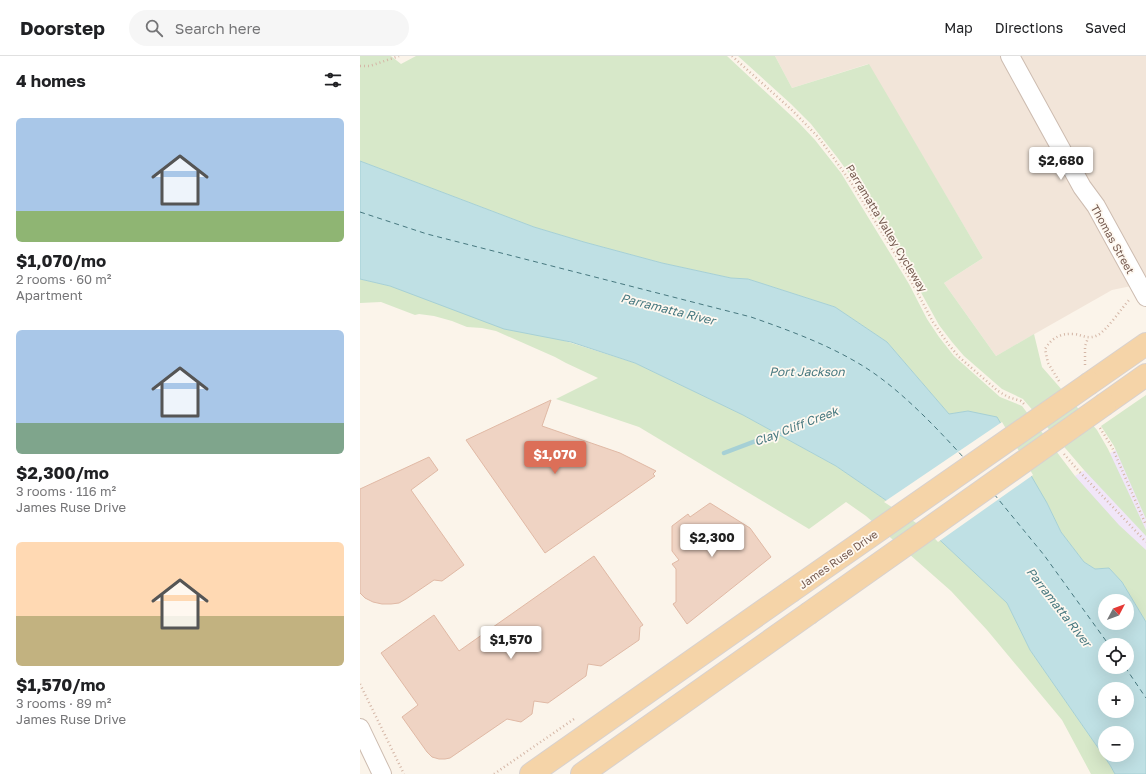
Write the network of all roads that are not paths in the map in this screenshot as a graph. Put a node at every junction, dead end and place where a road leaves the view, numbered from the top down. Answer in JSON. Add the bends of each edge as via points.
{"nodes":[{"id":1,"x":1010,"y":56,"type":"edge"},
{"id":2,"x":1138,"y":298,"type":"edge"},
{"id":3,"x":1146,"y":344,"type":"edge"},
{"id":4,"x":1146,"y":375,"type":"edge"},
{"id":5,"x":360,"y":728,"type":"edge"},
{"id":6,"x":382,"y":774,"type":"edge"},
{"id":7,"x":531,"y":774,"type":"edge"},
{"id":8,"x":582,"y":774,"type":"edge"}],
"edges":[{"from":1,"to":2,"type":"street","name":"Thomas Street","via":[[1082,187],[1096,206]]},
{"from":3,"to":7,"type":"main road","name":"James Ruse Drive","bridge":true,"via":[[1086,376],[790,592]]},
{"from":4,"to":8,"type":"main road","bridge":true},
{"from":5,"to":6,"type":"street"}]}
